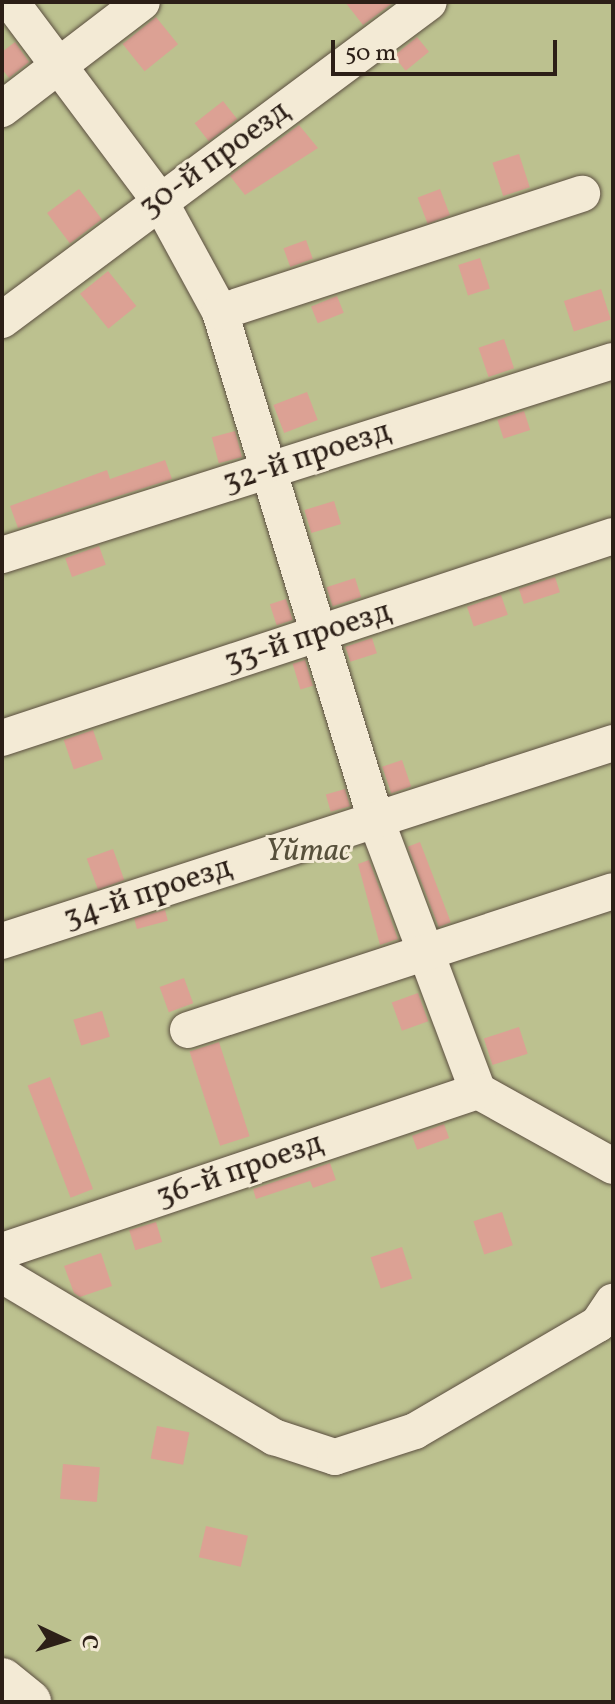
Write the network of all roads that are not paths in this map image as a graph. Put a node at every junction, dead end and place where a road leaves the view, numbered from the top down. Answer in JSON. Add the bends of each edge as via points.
{"nodes":[{"id":1,"x":11,"y":2,"type":"edge"},
{"id":2,"x":142,"y":2,"type":"edge"},
{"id":3,"x":429,"y":2,"type":"edge"},
{"id":4,"x":61,"y":64,"type":"junction"},
{"id":5,"x":2,"y":109,"type":"edge"},
{"id":6,"x":582,"y":194,"type":"dead end"},
{"id":7,"x":159,"y":200,"type":"junction"},
{"id":8,"x":220,"y":312,"type":"junction"},
{"id":9,"x":2,"y":320,"type":"edge"},
{"id":10,"x":613,"y":361,"type":"edge"},
{"id":11,"x":272,"y":469,"type":"junction"},
{"id":12,"x":613,"y":536,"type":"edge"},
{"id":13,"x":2,"y":555,"type":"edge"},
{"id":14,"x":323,"y":634,"type":"junction"},
{"id":15,"x":2,"y":738,"type":"edge"},
{"id":16,"x":613,"y":743,"type":"edge"},
{"id":17,"x":376,"y":820,"type":"junction"},
{"id":18,"x":613,"y":891,"type":"edge"},
{"id":19,"x":2,"y":941,"type":"edge"},
{"id":20,"x":423,"y":953,"type":"junction"},
{"id":21,"x":188,"y":1030,"type":"dead end"},
{"id":22,"x":478,"y":1091,"type":"junction"},
{"id":23,"x":613,"y":1166,"type":"edge"},
{"id":24,"x":2,"y":1251,"type":"edge"},
{"id":25,"x":2,"y":1275,"type":"edge"},
{"id":26,"x":613,"y":1302,"type":"edge"},
{"id":27,"x":2,"y":1680,"type":"edge"},
{"id":28,"x":29,"y":1702,"type":"edge"}],
"edges":[{"from":1,"to":4,"type":"street"},
{"from":2,"to":4,"type":"street"},
{"from":3,"to":7,"type":"street","name":"30-й проезд"},
{"from":4,"to":5,"type":"street"},
{"from":4,"to":7,"type":"street"},
{"from":6,"to":8,"type":"street"},
{"from":7,"to":8,"type":"street"},
{"from":7,"to":9,"type":"street","name":"30-й проезд"},
{"from":8,"to":11,"type":"street"},
{"from":10,"to":11,"type":"street","name":"32-й проезд"},
{"from":11,"to":13,"type":"street","name":"32-й проезд"},
{"from":11,"to":14,"type":"street"},
{"from":12,"to":14,"type":"street","name":"33-й проезд"},
{"from":14,"to":15,"type":"street","name":"33-й проезд"},
{"from":14,"to":17,"type":"street"},
{"from":16,"to":17,"type":"street","name":"34-й проезд"},
{"from":17,"to":19,"type":"street","name":"34-й проезд"},
{"from":17,"to":20,"type":"street"},
{"from":18,"to":20,"type":"street"},
{"from":20,"to":21,"type":"street"},
{"from":20,"to":22,"type":"street"},
{"from":22,"to":23,"type":"street"},
{"from":22,"to":24,"type":"street","name":"36-й проезд"},
{"from":25,"to":26,"type":"street","via":[[274,1437],[335,1457],[429,1424],[598,1324]]},
{"from":27,"to":28,"type":"street"}]}
